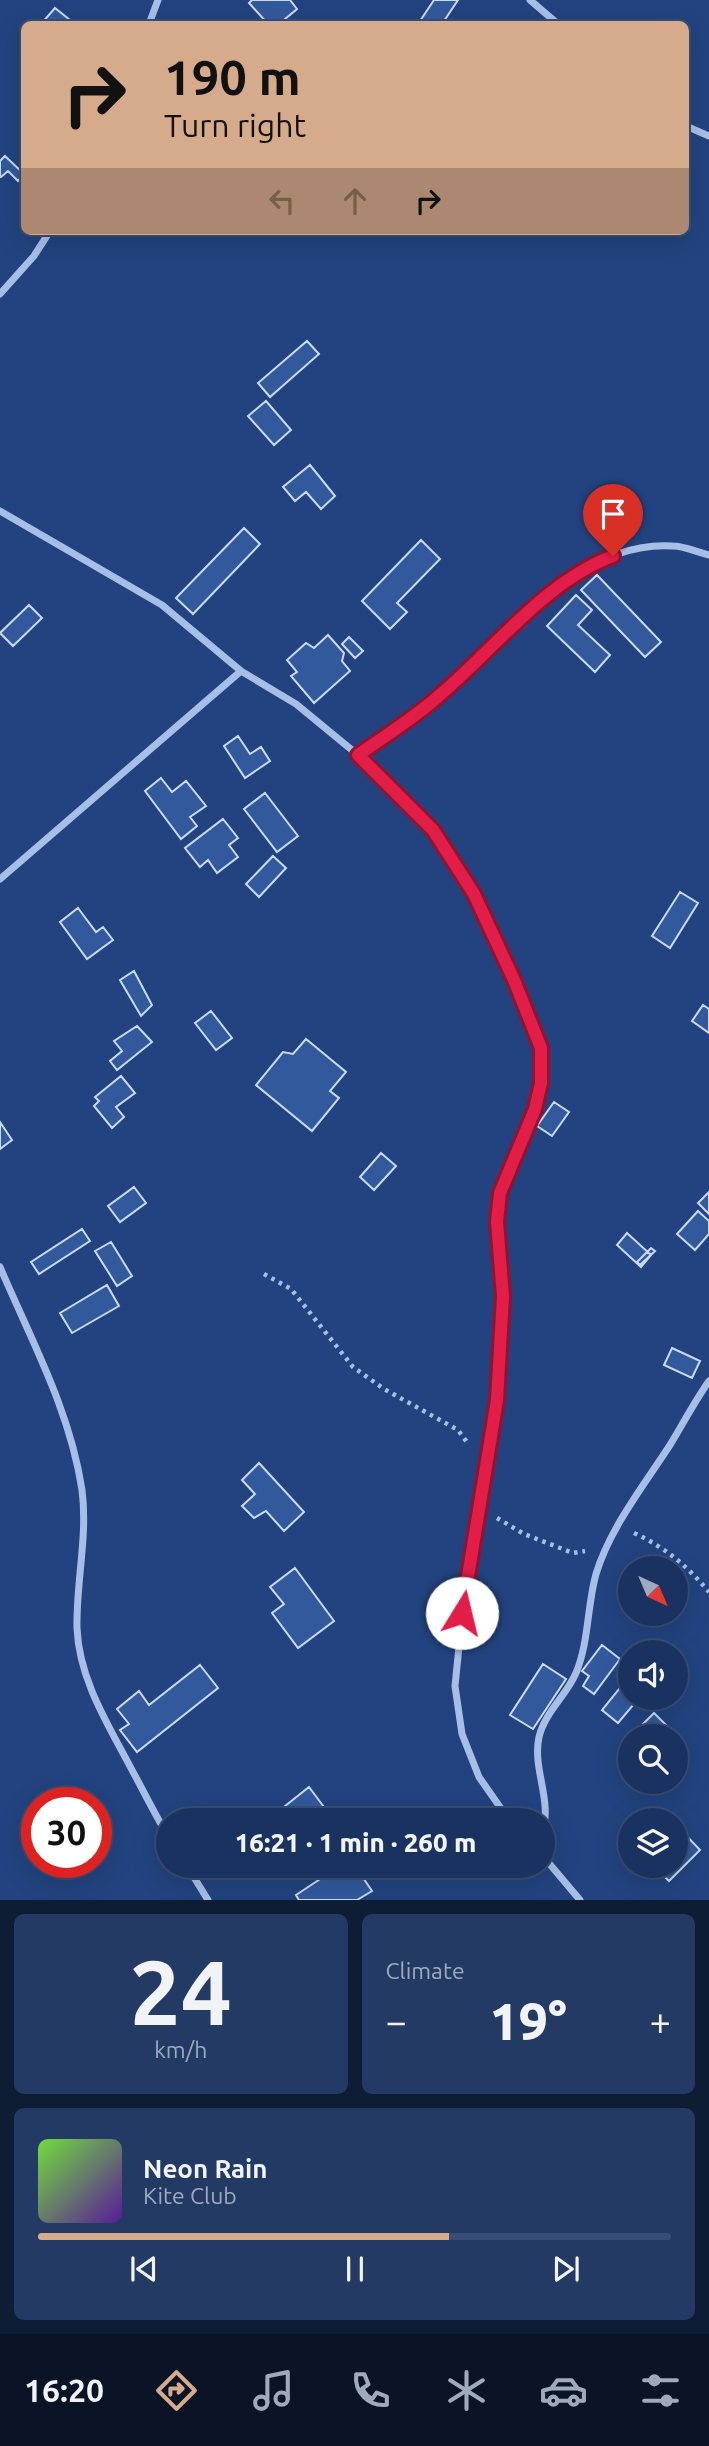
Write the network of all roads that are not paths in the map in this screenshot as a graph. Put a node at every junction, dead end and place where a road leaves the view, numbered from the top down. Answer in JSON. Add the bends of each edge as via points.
{"nodes":[{"id":1,"x":158,"y":0,"type":"edge"},
{"id":2,"x":530,"y":0,"type":"edge"},
{"id":3,"x":150,"y":21,"type":"edge"},
{"id":4,"x":554,"y":21,"type":"edge"},
{"id":5,"x":689,"y":126,"type":"edge"},
{"id":6,"x":709,"y":136,"type":"edge"},
{"id":7,"x":47,"y":235,"type":"edge"},
{"id":8,"x":0,"y":294,"type":"edge"},
{"id":9,"x":0,"y":511,"type":"edge"},
{"id":10,"x":709,"y":555,"type":"edge"},
{"id":11,"x":241,"y":671,"type":"junction"},
{"id":12,"x":358,"y":755,"type":"junction"},
{"id":13,"x":0,"y":880,"type":"edge"},
{"id":14,"x":0,"y":1266,"type":"edge"},
{"id":15,"x":709,"y":1381,"type":"edge"},
{"id":16,"x":501,"y":1808,"type":"edge"},
{"id":17,"x":545,"y":1808,"type":"edge"},
{"id":18,"x":156,"y":1814,"type":"edge"},
{"id":19,"x":555,"y":1870,"type":"edge"},
{"id":20,"x":194,"y":1878,"type":"edge"},
{"id":21,"x":208,"y":1900,"type":"edge"},
{"id":22,"x":580,"y":1900,"type":"edge"}],
"edges":[{"from":1,"to":3,"type":"street"},
{"from":2,"to":4,"type":"street"},
{"from":5,"to":6,"type":"street"},
{"from":7,"to":8,"type":"street"},
{"from":9,"to":11,"type":"street","via":[[162,605]]},
{"from":10,"to":12,"type":"street","via":[[673,546],[636,548],[590,565],[533,608],[440,695]]},
{"from":11,"to":12,"type":"street","via":[[296,704]]},
{"from":11,"to":13,"type":"street"},
{"from":12,"to":16,"type":"street","via":[[433,830],[474,894],[541,1048],[535,1109],[500,1193],[503,1296],[497,1400],[465,1588],[455,1686],[462,1734],[479,1777]]},
{"from":14,"to":18,"type":"street","via":[[44,1362],[75,1457],[84,1538],[77,1630],[85,1674]]},
{"from":15,"to":17,"type":"street","via":[[637,1496],[597,1573],[576,1671],[545,1720],[539,1740],[537,1767]]},
{"from":19,"to":22,"type":"street"},
{"from":20,"to":21,"type":"street"}]}
